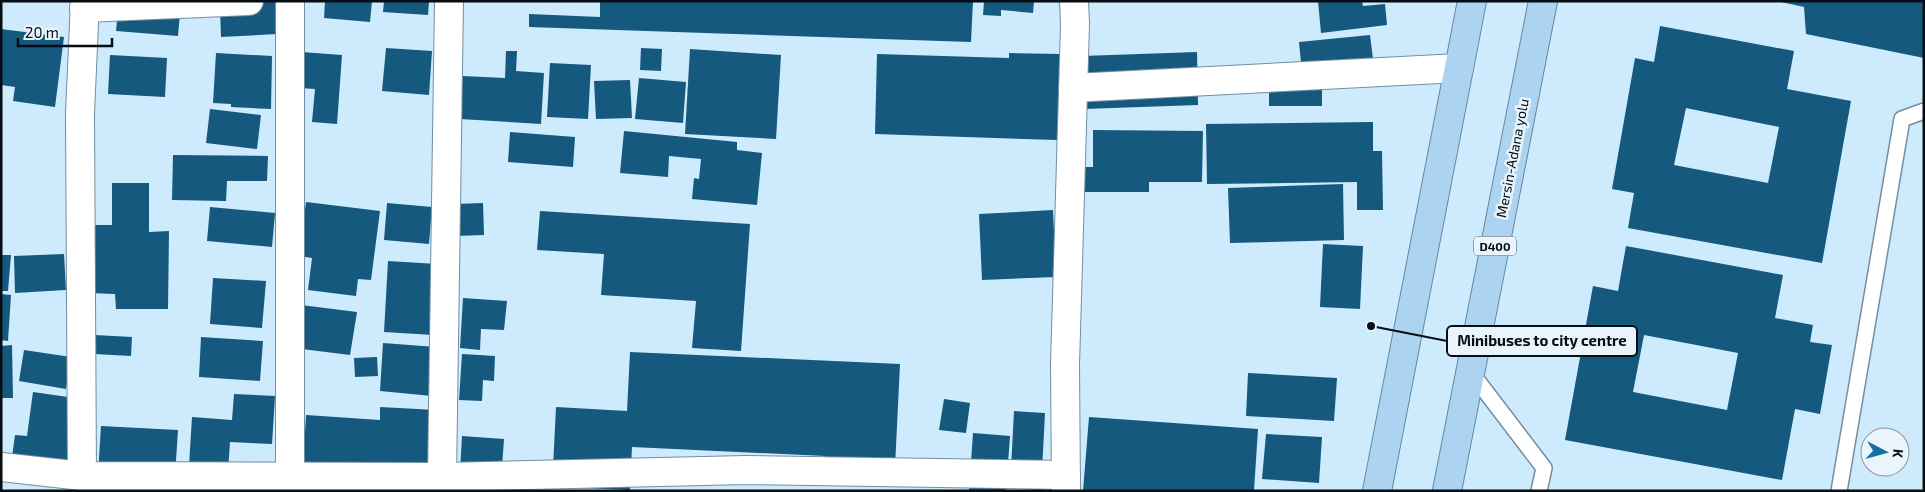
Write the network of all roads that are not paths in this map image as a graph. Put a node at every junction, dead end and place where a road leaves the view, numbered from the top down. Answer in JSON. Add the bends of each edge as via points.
{"nodes":[{"id":1,"x":249,"y":1,"type":"edge"},
{"id":2,"x":290,"y":1,"type":"edge"},
{"id":3,"x":449,"y":1,"type":"edge"},
{"id":4,"x":1074,"y":1,"type":"edge"},
{"id":5,"x":1472,"y":1,"type":"edge"},
{"id":6,"x":1543,"y":1,"type":"edge"},
{"id":7,"x":84,"y":5,"type":"edge"},
{"id":8,"x":1459,"y":68,"type":"junction"},
{"id":9,"x":1073,"y":88,"type":"junction"},
{"id":10,"x":1924,"y":111,"type":"edge"},
{"id":11,"x":1470,"y":371,"type":"junction"},
{"id":12,"x":1,"y":467,"type":"edge"},
{"id":13,"x":82,"y":476,"type":"junction"},
{"id":14,"x":442,"y":477,"type":"junction"},
{"id":15,"x":290,"y":478,"type":"junction"},
{"id":16,"x":746,"y":481,"type":"edge"},
{"id":17,"x":557,"y":483,"type":"edge"},
{"id":18,"x":1066,"y":483,"type":"edge"},
{"id":19,"x":1377,"y":491,"type":"edge"},
{"id":20,"x":1448,"y":491,"type":"edge"},
{"id":21,"x":1539,"y":491,"type":"edge"},
{"id":22,"x":1839,"y":491,"type":"edge"}],
"edges":[{"from":1,"to":7,"type":"street"},
{"from":2,"to":15,"type":"street"},
{"from":3,"to":14,"type":"street"},
{"from":4,"to":9,"type":"street"},
{"from":5,"to":8,"type":"highway"},
{"from":6,"to":11,"type":"highway","name":"Mersin-Adana yolu","number":"D400"},
{"from":7,"to":13,"type":"street","via":[[80,113]]},
{"from":8,"to":9,"type":"street"},
{"from":8,"to":19,"type":"highway"},
{"from":9,"to":18,"type":"street","via":[[1065,365]]},
{"from":10,"to":22,"type":"lane","via":[[1902,119]]},
{"from":11,"to":20,"type":"highway","name":"Mersin-Adana yolu","number":"D400"},
{"from":11,"to":21,"type":"lane","via":[[1544,468]]},
{"from":12,"to":13,"type":"street"},
{"from":13,"to":15,"type":"street"},
{"from":14,"to":15,"type":"street"},
{"from":14,"to":17,"type":"street"},
{"from":16,"to":17,"type":"street"},
{"from":16,"to":18,"type":"street"}]}
